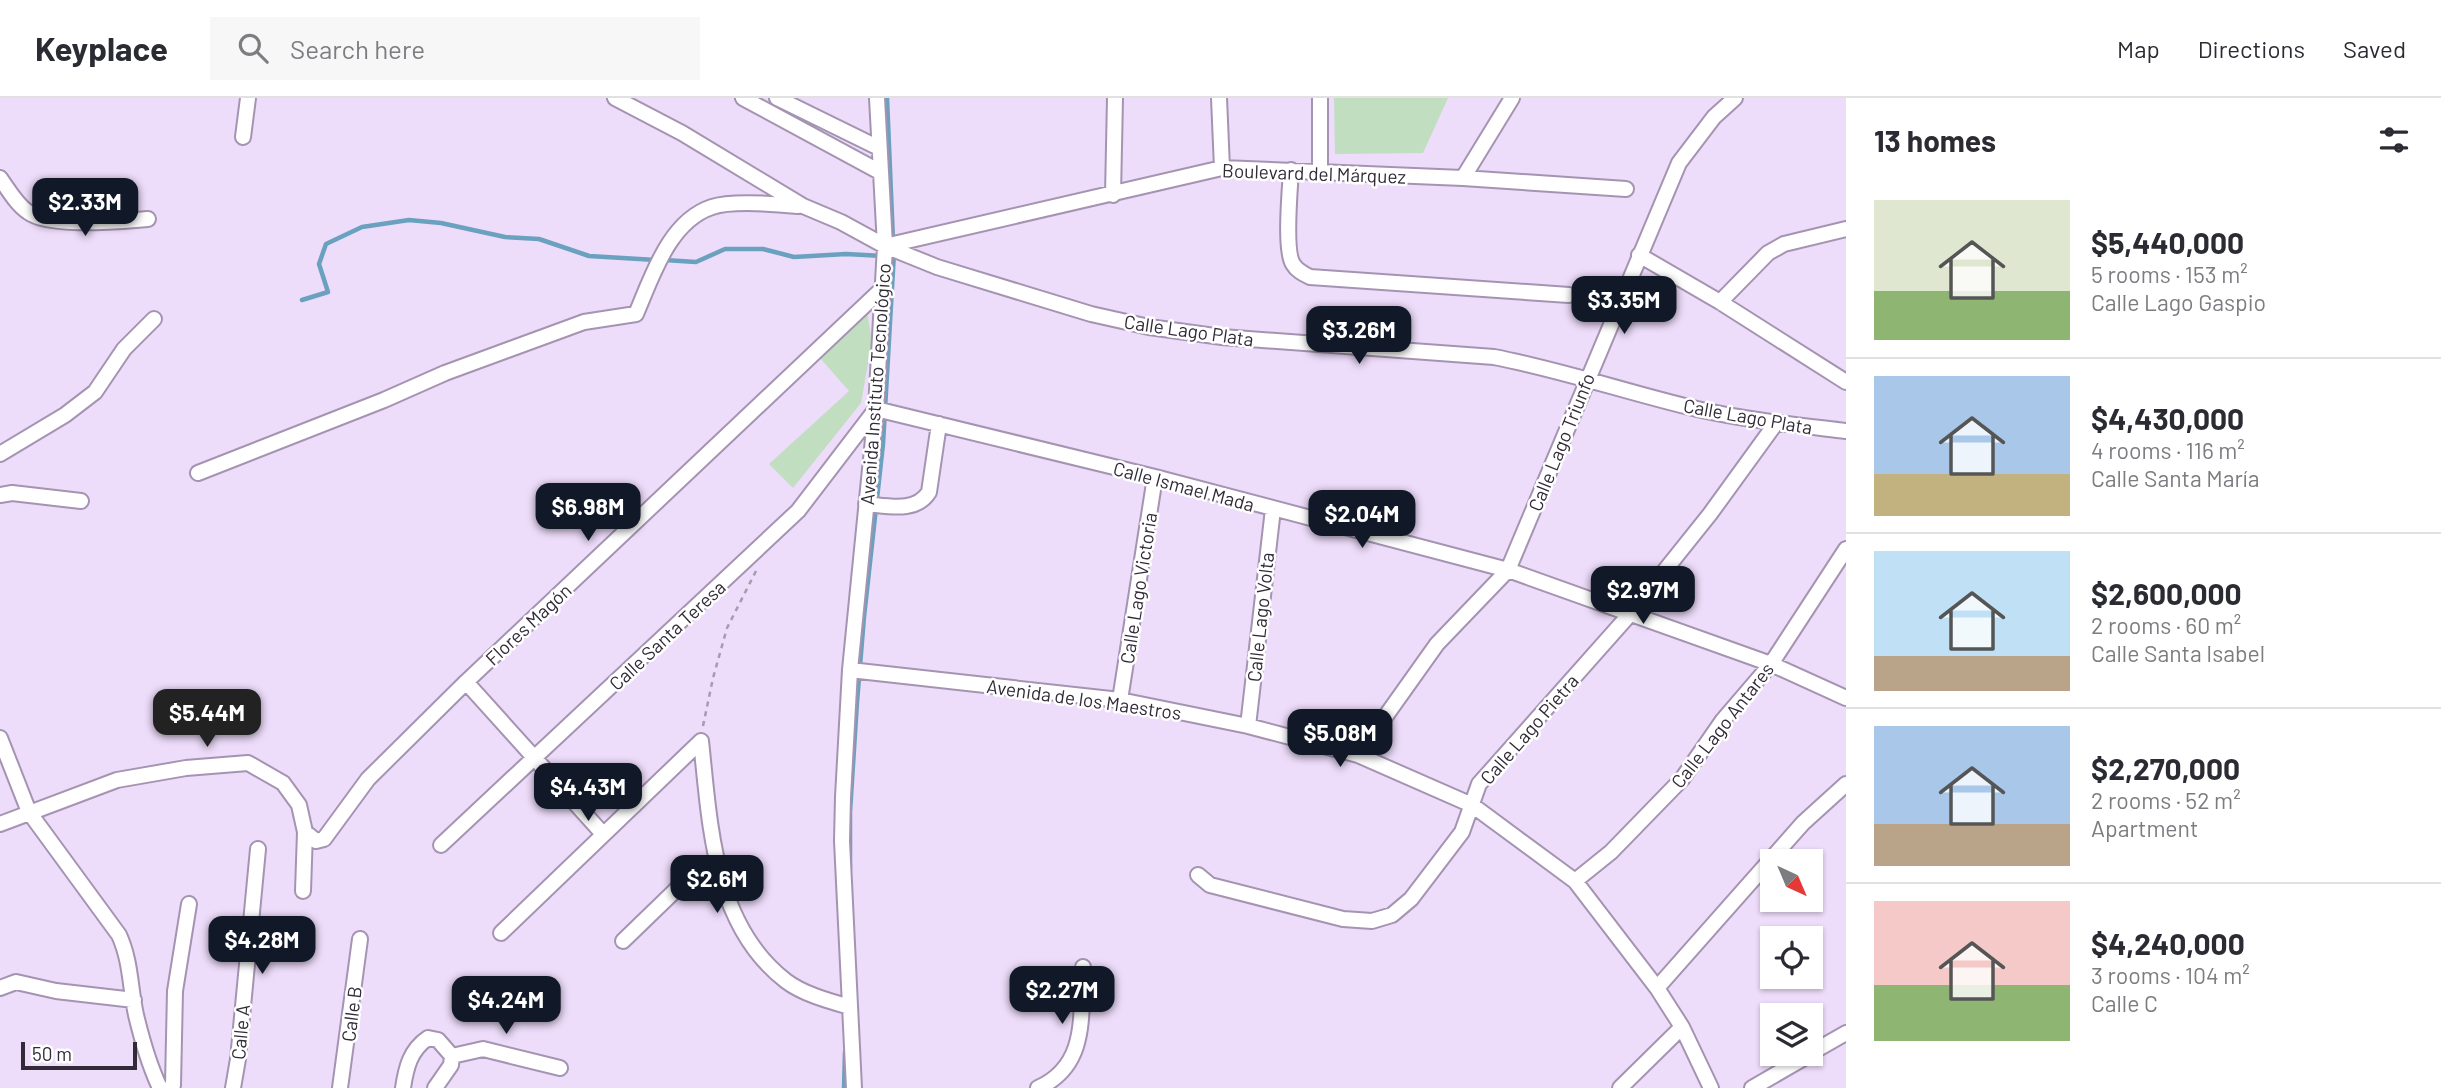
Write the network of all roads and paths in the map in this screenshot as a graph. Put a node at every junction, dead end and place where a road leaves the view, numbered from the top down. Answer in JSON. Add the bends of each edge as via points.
{"nodes":[{"id":1,"x":248,"y":98,"type":"edge"},
{"id":2,"x":615,"y":98,"type":"edge"},
{"id":3,"x":743,"y":98,"type":"edge"},
{"id":4,"x":777,"y":98,"type":"edge"},
{"id":5,"x":877,"y":98,"type":"edge"},
{"id":6,"x":1115,"y":98,"type":"edge"},
{"id":7,"x":1219,"y":98,"type":"edge"},
{"id":8,"x":1320,"y":98,"type":"edge"},
{"id":9,"x":1512,"y":98,"type":"edge"},
{"id":10,"x":1735,"y":98,"type":"edge"},
{"id":11,"x":774,"y":114,"type":"junction"},
{"id":12,"x":243,"y":137,"type":"dead end"},
{"id":13,"x":879,"y":148,"type":"junction"},
{"id":14,"x":1222,"y":168,"type":"junction"},
{"id":15,"x":1291,"y":170,"type":"junction"},
{"id":16,"x":1320,"y":171,"type":"junction"},
{"id":17,"x":880,"y":172,"type":"junction"},
{"id":18,"x":0,"y":178,"type":"edge"},
{"id":19,"x":1463,"y":178,"type":"junction"},
{"id":20,"x":1626,"y":189,"type":"dead end"},
{"id":21,"x":1113,"y":195,"type":"junction"},
{"id":22,"x":803,"y":206,"type":"junction"},
{"id":23,"x":148,"y":219,"type":"dead end"},
{"id":24,"x":1845,"y":230,"type":"edge"},
{"id":25,"x":886,"y":246,"type":"junction"},
{"id":26,"x":1639,"y":255,"type":"junction"},
{"id":27,"x":883,"y":288,"type":"junction"},
{"id":28,"x":1569,"y":295,"type":"dead end"},
{"id":29,"x":1720,"y":302,"type":"junction"},
{"id":30,"x":154,"y":319,"type":"dead end"},
{"id":31,"x":1586,"y":381,"type":"junction"},
{"id":32,"x":1846,"y":382,"type":"edge"},
{"id":33,"x":876,"y":409,"type":"junction"},
{"id":34,"x":1776,"y":423,"type":"junction"},
{"id":35,"x":939,"y":425,"type":"junction"},
{"id":36,"x":1846,"y":431,"type":"edge"},
{"id":37,"x":0,"y":454,"type":"edge"},
{"id":38,"x":198,"y":473,"type":"dead end"},
{"id":39,"x":1156,"y":477,"type":"junction"},
{"id":40,"x":0,"y":495,"type":"edge"},
{"id":41,"x":80,"y":501,"type":"dead end"},
{"id":42,"x":866,"y":504,"type":"junction"},
{"id":43,"x":1273,"y":509,"type":"junction"},
{"id":44,"x":1846,"y":549,"type":"edge"},
{"id":45,"x":760,"y":563,"type":"dead end"},
{"id":46,"x":1508,"y":570,"type":"junction"},
{"id":47,"x":1630,"y":614,"type":"junction"},
{"id":48,"x":1771,"y":664,"type":"junction"},
{"id":49,"x":850,"y":670,"type":"junction"},
{"id":50,"x":466,"y":682,"type":"junction"},
{"id":51,"x":1846,"y":698,"type":"edge"},
{"id":52,"x":1120,"y":700,"type":"junction"},
{"id":53,"x":1248,"y":726,"type":"junction"},
{"id":54,"x":0,"y":738,"type":"edge"},
{"id":55,"x":701,"y":741,"type":"junction"},
{"id":56,"x":1358,"y":755,"type":"junction"},
{"id":57,"x":534,"y":760,"type":"junction"},
{"id":58,"x":1846,"y":784,"type":"edge"},
{"id":59,"x":1472,"y":805,"type":"junction"},
{"id":60,"x":29,"y":812,"type":"junction"},
{"id":61,"x":0,"y":824,"type":"edge"},
{"id":62,"x":305,"y":832,"type":"junction"},
{"id":63,"x":603,"y":834,"type":"junction"},
{"id":64,"x":441,"y":845,"type":"dead end"},
{"id":65,"x":258,"y":849,"type":"dead end"},
{"id":66,"x":1198,"y":875,"type":"dead end"},
{"id":67,"x":719,"y":876,"type":"junction"},
{"id":68,"x":1575,"y":881,"type":"junction"},
{"id":69,"x":303,"y":891,"type":"dead end"},
{"id":70,"x":189,"y":904,"type":"dead end"},
{"id":71,"x":501,"y":933,"type":"dead end"},
{"id":72,"x":360,"y":939,"type":"dead end"},
{"id":73,"x":623,"y":941,"type":"dead end"},
{"id":74,"x":1083,"y":967,"type":"dead end"},
{"id":75,"x":0,"y":988,"type":"edge"},
{"id":76,"x":1657,"y":988,"type":"junction"},
{"id":77,"x":134,"y":1000,"type":"junction"},
{"id":78,"x":850,"y":1007,"type":"junction"},
{"id":79,"x":1682,"y":1027,"type":"junction"},
{"id":80,"x":1846,"y":1033,"type":"edge"},
{"id":81,"x":1823,"y":1046,"type":"edge"},
{"id":82,"x":452,"y":1056,"type":"junction"},
{"id":83,"x":1789,"y":1066,"type":"edge"},
{"id":84,"x":560,"y":1068,"type":"dead end"},
{"id":85,"x":160,"y":1088,"type":"edge"},
{"id":86,"x":170,"y":1088,"type":"edge"},
{"id":87,"x":233,"y":1088,"type":"edge"},
{"id":88,"x":340,"y":1088,"type":"edge"},
{"id":89,"x":403,"y":1088,"type":"edge"},
{"id":90,"x":435,"y":1088,"type":"edge"},
{"id":91,"x":855,"y":1088,"type":"edge"},
{"id":92,"x":1038,"y":1088,"type":"edge"},
{"id":93,"x":1620,"y":1088,"type":"edge"},
{"id":94,"x":1711,"y":1088,"type":"edge"},
{"id":95,"x":1752,"y":1088,"type":"edge"}],
"edges":[{"from":1,"to":12,"type":"street"},
{"from":2,"to":22,"type":"street","name":"Calle Lago Plata","via":[[682,132]]},
{"from":3,"to":11,"type":"street"},
{"from":4,"to":11,"type":"street"},
{"from":4,"to":13,"type":"street"},
{"from":5,"to":13,"type":"street","name":"Avenida Instituto Tecnológico"},
{"from":6,"to":21,"type":"street"},
{"from":7,"to":14,"type":"street"},
{"from":8,"to":16,"type":"street"},
{"from":9,"to":19,"type":"street"},
{"from":10,"to":26,"type":"street","name":"Calle Lago Triunfo","via":[[1714,117],[1679,163]]},
{"from":11,"to":17,"type":"street"},
{"from":13,"to":17,"type":"street","name":"Avenida Instituto Tecnológico"},
{"from":14,"to":15,"type":"street","name":"Boulevard del Márquez"},
{"from":14,"to":21,"type":"street","name":"Boulevard del Márquez"},
{"from":15,"to":16,"type":"street","name":"Boulevard del Márquez"},
{"from":15,"to":28,"type":"street","via":[[1288,249],[1292,263],[1311,277]]},
{"from":16,"to":19,"type":"street","name":"Boulevard del Márquez"},
{"from":17,"to":25,"type":"street","name":"Avenida Instituto Tecnológico"},
{"from":18,"to":23,"type":"street","via":[[28,213],[52,221]]},
{"from":19,"to":20,"type":"street","name":"Boulevard del Márquez"},
{"from":21,"to":25,"type":"street","name":"Boulevard del Márquez"},
{"from":22,"to":25,"type":"street","name":"Calle Lago Plata"},
{"from":22,"to":38,"type":"street","via":[[713,206],[677,233],[636,314],[584,322]]},
{"from":24,"to":29,"type":"street","via":[[1784,244],[1768,253]]},
{"from":25,"to":27,"type":"street","name":"Avenida Instituto Tecnológico"},
{"from":25,"to":31,"type":"street","name":"Calle Lago Plata","via":[[975,279],[1149,327],[1320,346],[1494,357]]},
{"from":26,"to":29,"type":"street"},
{"from":26,"to":31,"type":"street","name":"Calle Lago Triunfo"},
{"from":27,"to":33,"type":"street","name":"Avenida Instituto Tecnológico"},
{"from":27,"to":50,"type":"street","name":"Flores Magón"},
{"from":29,"to":32,"type":"street"},
{"from":30,"to":37,"type":"street","via":[[124,349],[95,392]]},
{"from":31,"to":34,"type":"street","name":"Calle Lago Plata","via":[[1700,410]]},
{"from":31,"to":46,"type":"street","name":"Calle Lago Triunfo"},
{"from":33,"to":35,"type":"street","name":"Calle Ismael Mada"},
{"from":33,"to":42,"type":"street","name":"Avenida Instituto Tecnológico"},
{"from":33,"to":57,"type":"street","name":"Calle Santa Teresa","via":[[798,511]]},
{"from":34,"to":36,"type":"street","name":"Calle Lago Plata"},
{"from":34,"to":47,"type":"street","name":"Calle Lago Pietra"},
{"from":35,"to":39,"type":"street","name":"Calle Ismael Mada"},
{"from":35,"to":42,"type":"street","via":[[924,500],[915,506]]},
{"from":39,"to":43,"type":"street","name":"Calle Ismael Mada"},
{"from":39,"to":52,"type":"street","name":"Calle Lago Victoria"},
{"from":40,"to":41,"type":"street"},
{"from":42,"to":49,"type":"street","name":"Avenida Instituto Tecnológico"},
{"from":43,"to":46,"type":"street","name":"Calle Ismael Mada"},
{"from":43,"to":53,"type":"street","name":"Calle Lago Volta"},
{"from":44,"to":48,"type":"street","name":"Calle Lago Antares"},
{"from":45,"to":55,"type":"path","via":[[727,628]]},
{"from":46,"to":47,"type":"street","name":"Calle Ismael Mada"},
{"from":46,"to":56,"type":"street","via":[[1437,644]]},
{"from":47,"to":48,"type":"street","name":"Calle Ismael Mada"},
{"from":47,"to":59,"type":"street","name":"Calle Lago Pietra","via":[[1495,764],[1479,784]]},
{"from":48,"to":51,"type":"street","name":"Calle Ismael Mada"},
{"from":48,"to":68,"type":"street","name":"Calle Lago Antares","via":[[1723,720],[1682,779],[1611,852]]},
{"from":49,"to":52,"type":"street","name":"Avenida de los Maestros"},
{"from":49,"to":78,"type":"street","name":"Avenida Instituto Tecnológico","via":[[842,841]]},
{"from":50,"to":57,"type":"street"},
{"from":50,"to":62,"type":"street","name":"Flores Magón","via":[[368,779],[324,839],[316,841]]},
{"from":52,"to":53,"type":"street","name":"Avenida de los Maestros"},
{"from":53,"to":56,"type":"street","name":"Avenida de los Maestros"},
{"from":54,"to":60,"type":"street"},
{"from":55,"to":63,"type":"street"},
{"from":55,"to":67,"type":"street"},
{"from":56,"to":59,"type":"street","name":"Avenida de los Maestros"},
{"from":57,"to":63,"type":"street"},
{"from":57,"to":64,"type":"street","name":"Calle Santa Teresa"},
{"from":58,"to":76,"type":"street","via":[[1803,823]]},
{"from":59,"to":66,"type":"street","name":"Calle Lago Pietra","via":[[1462,832],[1411,899],[1392,915],[1343,919],[1210,885]]},
{"from":59,"to":68,"type":"street","name":"Avenida de los Maestros"},
{"from":60,"to":61,"type":"street"},
{"from":60,"to":62,"type":"street","via":[[117,780],[186,768],[248,764],[283,783],[299,805]]},
{"from":60,"to":77,"type":"street","via":[[119,935]]},
{"from":62,"to":69,"type":"street"},
{"from":63,"to":71,"type":"street"},
{"from":65,"to":87,"type":"street","name":"Calle A"},
{"from":67,"to":73,"type":"street","via":[[703,874],[684,881]]},
{"from":67,"to":78,"type":"street","via":[[761,957],[787,982]]},
{"from":68,"to":76,"type":"street","name":"Avenida de los Maestros"},
{"from":70,"to":86,"type":"street","via":[[175,991]]},
{"from":72,"to":88,"type":"street","name":"Calle B"},
{"from":74,"to":92,"type":"street","via":[[1073,1058],[1063,1072]]},
{"from":75,"to":77,"type":"street","via":[[16,982]]},
{"from":76,"to":79,"type":"street","name":"Avenida de los Maestros"},
{"from":77,"to":85,"type":"street","via":[[150,1067]]},
{"from":78,"to":91,"type":"street","name":"Avenida Instituto Tecnológico"},
{"from":79,"to":93,"type":"street"},
{"from":79,"to":94,"type":"street","name":"Avenida de los Maestros"},
{"from":80,"to":81,"type":"street"},
{"from":82,"to":84,"type":"street","via":[[483,1049]]},
{"from":82,"to":89,"type":"street","via":[[438,1040],[428,1038],[408,1062]]},
{"from":82,"to":90,"type":"street"},
{"from":83,"to":95,"type":"street"}]}
